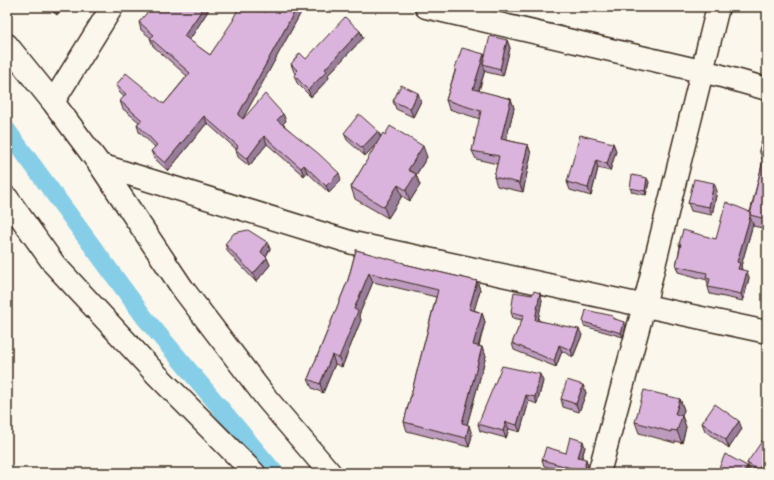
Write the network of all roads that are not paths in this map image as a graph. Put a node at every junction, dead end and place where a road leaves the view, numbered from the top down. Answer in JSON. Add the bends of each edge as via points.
{"nodes":[{"id":1,"x":112,"y":7,"type":"edge"},
{"id":2,"x":426,"y":7,"type":"edge"},
{"id":3,"x":718,"y":7,"type":"edge"},
{"id":4,"x":7,"y":45,"type":"edge"},
{"id":5,"x":702,"y":71,"type":"junction"},
{"id":6,"x":767,"y":89,"type":"edge"},
{"id":7,"x":53,"y":102,"type":"junction"},
{"id":8,"x":100,"y":165,"type":"junction"},
{"id":9,"x":7,"y":198,"type":"edge"},
{"id":10,"x":644,"y":306,"type":"junction"},
{"id":11,"x":767,"y":332,"type":"edge"},
{"id":12,"x":254,"y":473,"type":"edge"},
{"id":13,"x":330,"y":473,"type":"edge"},
{"id":14,"x":599,"y":473,"type":"edge"}],
"edges":[{"from":1,"to":7,"type":"street"},
{"from":2,"to":5,"type":"street"},
{"from":3,"to":5,"type":"street"},
{"from":4,"to":7,"type":"street"},
{"from":5,"to":6,"type":"street"},
{"from":5,"to":10,"type":"street"},
{"from":7,"to":8,"type":"street"},
{"from":8,"to":10,"type":"street","via":[[353,243]]},
{"from":8,"to":13,"type":"street","via":[[183,289],[267,399]]},
{"from":9,"to":12,"type":"street","via":[[54,264],[157,375]]},
{"from":10,"to":11,"type":"street"},
{"from":10,"to":14,"type":"street"}]}
